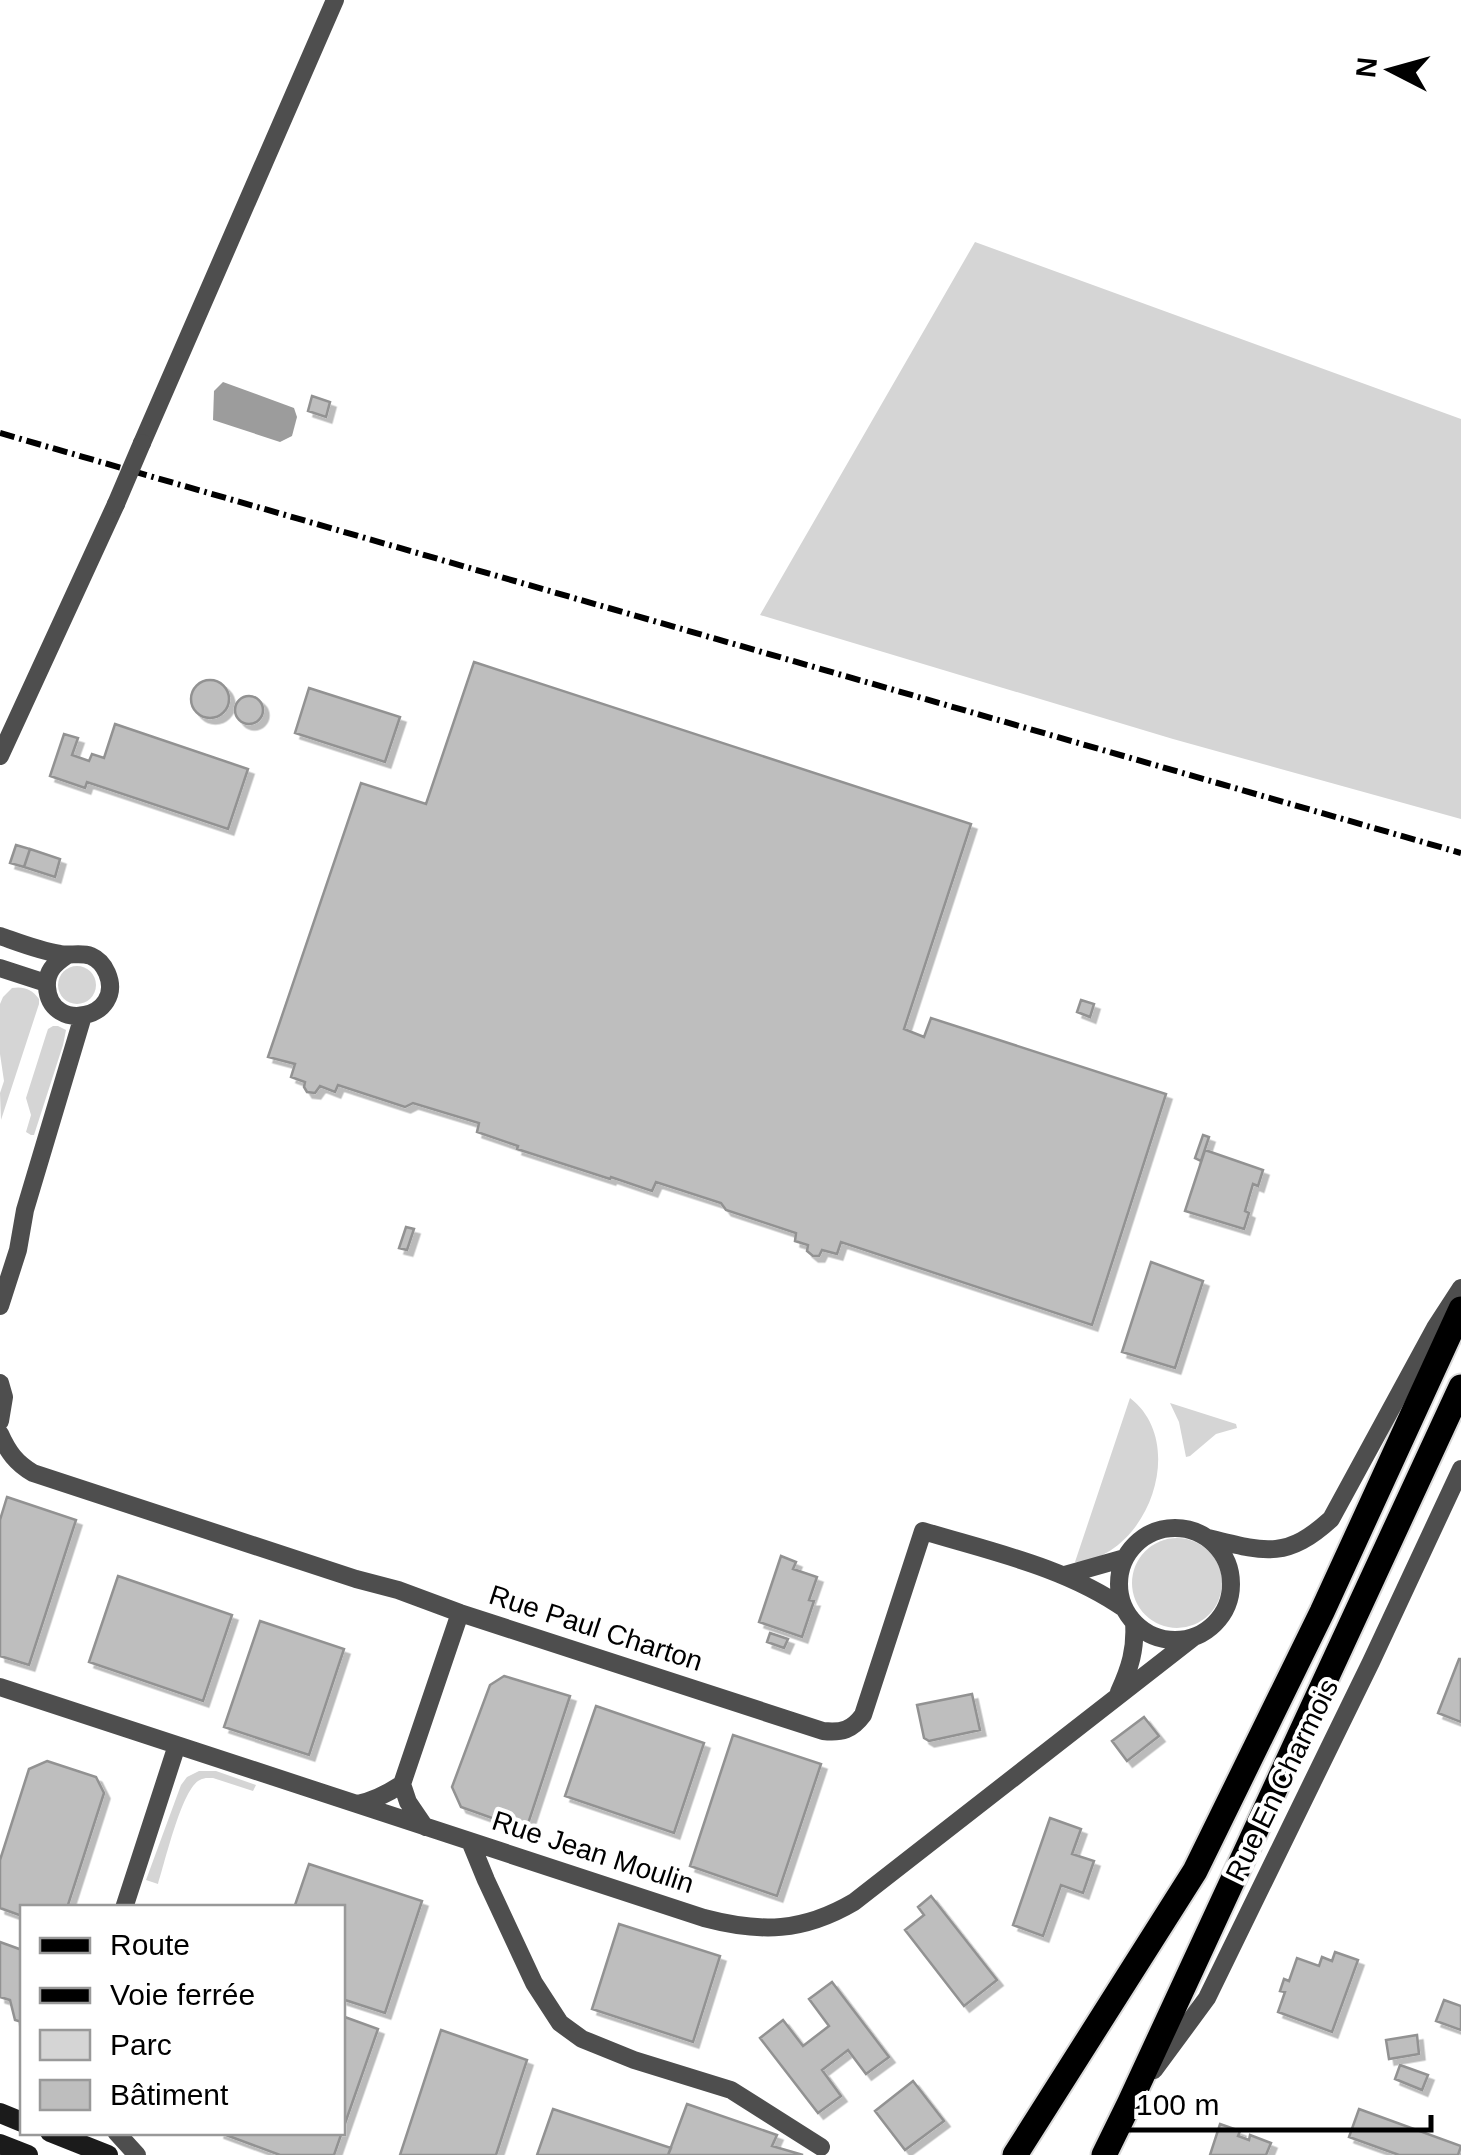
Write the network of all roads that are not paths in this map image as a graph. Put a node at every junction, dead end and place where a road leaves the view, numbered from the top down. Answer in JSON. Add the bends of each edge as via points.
{"nodes":[{"id":1,"x":335,"y":0,"type":"edge"},
{"id":2,"x":0,"y":756,"type":"edge"},
{"id":3,"x":0,"y":936,"type":"edge"},
{"id":4,"x":66,"y":956,"type":"junction"},
{"id":5,"x":0,"y":968,"type":"edge"},
{"id":6,"x":46,"y":983,"type":"junction"},
{"id":7,"x":83,"y":1016,"type":"junction"},
{"id":8,"x":1461,"y":1288,"type":"edge"},
{"id":9,"x":0,"y":1306,"type":"edge"},
{"id":10,"x":1461,"y":1309,"type":"edge"},
{"id":11,"x":0,"y":1384,"type":"edge"},
{"id":12,"x":1461,"y":1388,"type":"edge"},
{"id":13,"x":0,"y":1421,"type":"edge"},
{"id":14,"x":0,"y":1434,"type":"edge"},
{"id":15,"x":1461,"y":1469,"type":"edge"},
{"id":16,"x":1208,"y":1538,"type":"junction"},
{"id":17,"x":1125,"y":1558,"type":"junction"},
{"id":18,"x":1065,"y":1575,"type":"junction"},
{"id":19,"x":460,"y":1613,"type":"junction"},
{"id":20,"x":1129,"y":1616,"type":"junction"},
{"id":21,"x":1194,"y":1636,"type":"junction"},
{"id":22,"x":0,"y":1687,"type":"edge"},
{"id":23,"x":1117,"y":1697,"type":"junction"},
{"id":24,"x":177,"y":1745,"type":"junction"},
{"id":25,"x":402,"y":1784,"type":"junction"},
{"id":26,"x":356,"y":1804,"type":"junction"},
{"id":27,"x":425,"y":1826,"type":"junction"},
{"id":28,"x":470,"y":1840,"type":"junction"},
{"id":29,"x":125,"y":1905,"type":"edge"},
{"id":30,"x":1130,"y":2102,"type":"junction"},
{"id":31,"x":58,"y":2135,"type":"edge"},
{"id":32,"x":119,"y":2135,"type":"edge"},
{"id":33,"x":0,"y":2144,"type":"edge"},
{"id":34,"x":822,"y":2148,"type":"dead end"},
{"id":35,"x":28,"y":2155,"type":"edge"},
{"id":36,"x":108,"y":2155,"type":"edge"},
{"id":37,"x":137,"y":2155,"type":"edge"},
{"id":38,"x":1015,"y":2155,"type":"edge"},
{"id":39,"x":1104,"y":2155,"type":"edge"}],
"edges":[{"from":1,"to":2,"type":"street","bridge":true},
{"from":3,"to":4,"type":"street"},
{"from":4,"to":6,"type":"street"},
{"from":4,"to":7,"type":"street","via":[[91,956],[109,976],[105,1002]]},
{"from":5,"to":6,"type":"street"},
{"from":6,"to":7,"type":"street","via":[[57,1009]]},
{"from":7,"to":9,"type":"street"},
{"from":8,"to":16,"type":"street","via":[[1331,1519],[1286,1549]]},
{"from":10,"to":38,"type":"main road","via":[[1195,1871]]},
{"from":11,"to":13,"type":"street"},
{"from":12,"to":30,"type":"main road"},
{"from":14,"to":19,"type":"street","name":"Rue Paul Charton","via":[[12,1458],[33,1473]]},
{"from":15,"to":30,"type":"street","name":"Rue En Charmois","via":[[1207,1998]]},
{"from":16,"to":17,"type":"street","via":[[1162,1529]]},
{"from":16,"to":21,"type":"street","via":[[1227,1562],[1229,1598],[1210,1628]]},
{"from":17,"to":18,"type":"street"},
{"from":17,"to":20,"type":"street","via":[[1119,1592]]},
{"from":18,"to":19,"type":"street","name":"Rue Paul Charton","via":[[923,1531],[869,1704],[856,1724],[836,1732]]},
{"from":18,"to":20,"type":"street","name":"Rue Paul Charton"},
{"from":19,"to":25,"type":"street"},
{"from":20,"to":21,"type":"street","via":[[1162,1638]]},
{"from":20,"to":23,"type":"street","via":[[1136,1645]]},
{"from":21,"to":23,"type":"street","name":"Rue Jean Moulin"},
{"from":22,"to":24,"type":"street","name":"Rue Jean Moulin"},
{"from":23,"to":28,"type":"street","name":"Rue Jean Moulin","via":[[854,1902],[794,1926],[718,1922]]},
{"from":24,"to":26,"type":"street","name":"Rue Jean Moulin"},
{"from":24,"to":29,"type":"street"},
{"from":25,"to":26,"type":"street"},
{"from":25,"to":27,"type":"street"},
{"from":26,"to":27,"type":"street","name":"Rue Jean Moulin"},
{"from":27,"to":28,"type":"street","name":"Rue Jean Moulin"},
{"from":28,"to":34,"type":"street","via":[[534,1983],[560,2022],[582,2039],[634,2060],[730,2090]]},
{"from":30,"to":39,"type":"main road"},
{"from":31,"to":36,"type":"main road"},
{"from":32,"to":37,"type":"street"},
{"from":33,"to":35,"type":"main road"}]}
